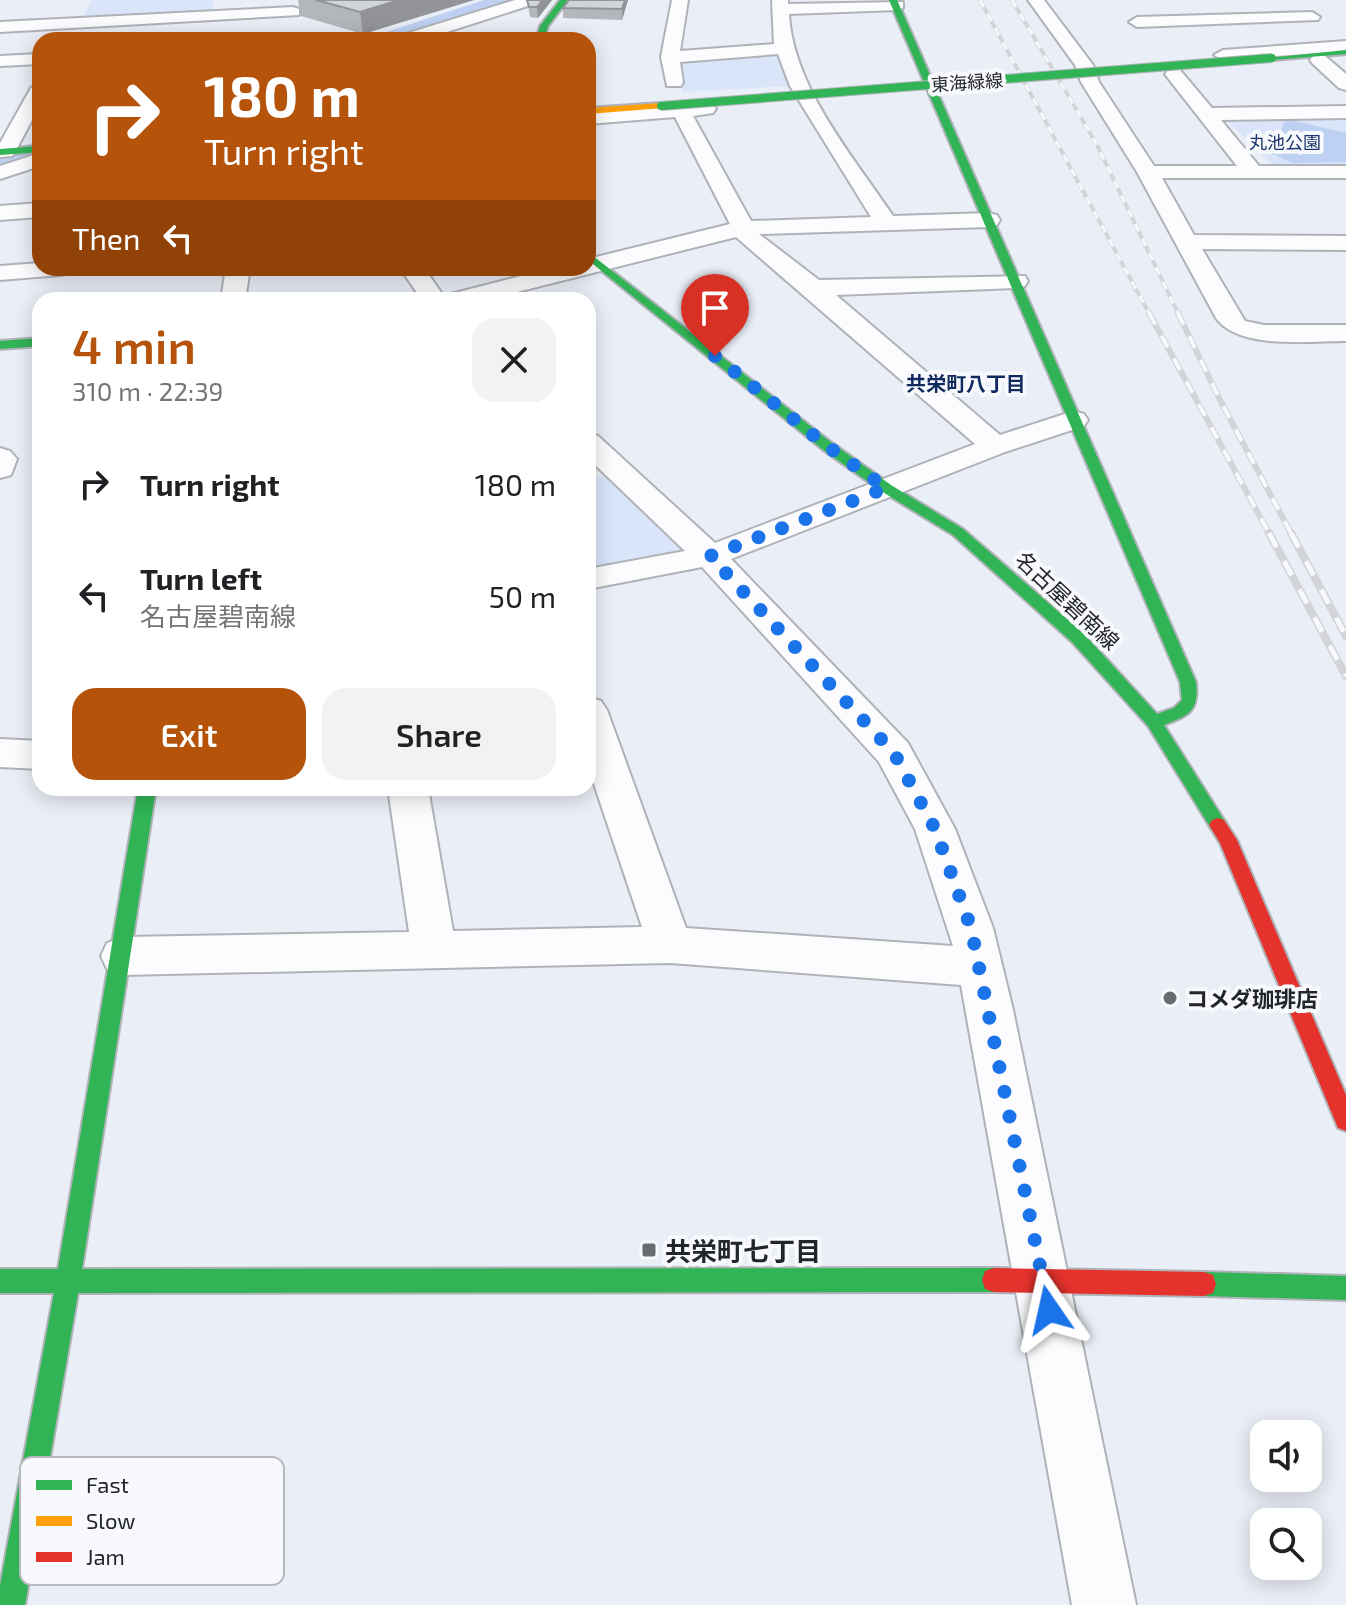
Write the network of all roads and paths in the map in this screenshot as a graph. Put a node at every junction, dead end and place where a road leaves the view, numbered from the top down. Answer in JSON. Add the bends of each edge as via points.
{"nodes":[{"id":1,"x":85,"y":0,"type":"edge"},
{"id":2,"x":531,"y":0,"type":"edge"},
{"id":3,"x":564,"y":0,"type":"edge"},
{"id":4,"x":680,"y":0,"type":"edge"},
{"id":5,"x":1036,"y":0,"type":"edge"},
{"id":6,"x":1291,"y":0,"type":"edge"},
{"id":7,"x":895,"y":3,"type":"edge"},
{"id":8,"x":780,"y":4,"type":"edge"},
{"id":9,"x":215,"y":8,"type":"edge"},
{"id":10,"x":293,"y":13,"type":"edge"},
{"id":11,"x":1312,"y":17,"type":"junction"},
{"id":12,"x":73,"y":23,"type":"junction"},
{"id":13,"x":0,"y":27,"type":"edge"},
{"id":14,"x":69,"y":32,"type":"edge"},
{"id":15,"x":430,"y":32,"type":"edge"},
{"id":16,"x":542,"y":32,"type":"edge"},
{"id":17,"x":1346,"y":45,"type":"edge"},
{"id":18,"x":785,"y":48,"type":"junction"},
{"id":19,"x":1346,"y":55,"type":"edge"},
{"id":20,"x":1165,"y":56,"type":"junction"},
{"id":21,"x":670,"y":57,"type":"junction"},
{"id":22,"x":32,"y":59,"type":"edge"},
{"id":23,"x":1319,"y":60,"type":"junction"},
{"id":24,"x":0,"y":61,"type":"edge"},
{"id":25,"x":1087,"y":73,"type":"junction"},
{"id":26,"x":1346,"y":84,"type":"edge"},
{"id":27,"x":931,"y":85,"type":"junction"},
{"id":28,"x":803,"y":94,"type":"junction"},
{"id":29,"x":32,"y":97,"type":"edge"},
{"id":30,"x":11,"y":101,"type":"dead end"},
{"id":31,"x":596,"y":104,"type":"edge"},
{"id":32,"x":673,"y":105,"type":"junction"},
{"id":33,"x":32,"y":107,"type":"edge"},
{"id":34,"x":596,"y":110,"type":"edge"},
{"id":35,"x":1346,"y":112,"type":"edge"},
{"id":36,"x":1207,"y":114,"type":"junction"},
{"id":37,"x":596,"y":117,"type":"edge"},
{"id":38,"x":32,"y":151,"type":"edge"},
{"id":39,"x":6,"y":157,"type":"edge"},
{"id":40,"x":32,"y":159,"type":"edge"},
{"id":41,"x":1252,"y":171,"type":"junction"},
{"id":42,"x":1148,"y":172,"type":"junction"},
{"id":43,"x":1346,"y":172,"type":"edge"},
{"id":44,"x":32,"y":211,"type":"edge"},
{"id":45,"x":0,"y":213,"type":"edge"},
{"id":46,"x":989,"y":220,"type":"junction"},
{"id":47,"x":885,"y":222,"type":"junction"},
{"id":48,"x":743,"y":228,"type":"junction"},
{"id":49,"x":1189,"y":242,"type":"junction"},
{"id":50,"x":1346,"y":243,"type":"edge"},
{"id":51,"x":596,"y":262,"type":"edge"},
{"id":52,"x":596,"y":269,"type":"edge"},
{"id":53,"x":32,"y":270,"type":"edge"},
{"id":54,"x":0,"y":273,"type":"edge"},
{"id":55,"x":542,"y":276,"type":"edge"},
{"id":56,"x":1016,"y":281,"type":"junction"},
{"id":57,"x":813,"y":288,"type":"junction"},
{"id":58,"x":485,"y":292,"type":"edge"},
{"id":59,"x":1346,"y":333,"type":"edge"},
{"id":60,"x":32,"y":343,"type":"edge"},
{"id":61,"x":0,"y":345,"type":"edge"},
{"id":62,"x":1074,"y":420,"type":"junction"},
{"id":63,"x":995,"y":446,"type":"junction"},
{"id":64,"x":0,"y":457,"type":"edge"},
{"id":65,"x":597,"y":459,"type":"edge"},
{"id":66,"x":0,"y":469,"type":"edge"},
{"id":67,"x":886,"y":488,"type":"junction"},
{"id":68,"x":710,"y":556,"type":"junction"},
{"id":69,"x":596,"y":578,"type":"edge"},
{"id":70,"x":1154,"y":722,"type":"junction"},
{"id":71,"x":596,"y":733,"type":"edge"},
{"id":72,"x":0,"y":753,"type":"edge"},
{"id":73,"x":32,"y":755,"type":"edge"},
{"id":74,"x":146,"y":796,"type":"edge"},
{"id":75,"x":409,"y":796,"type":"edge"},
{"id":76,"x":670,"y":945,"type":"junction"},
{"id":77,"x":434,"y":952,"type":"junction"},
{"id":78,"x":123,"y":956,"type":"junction"},
{"id":79,"x":978,"y":967,"type":"junction"},
{"id":80,"x":1346,"y":1121,"type":"edge"},
{"id":81,"x":68,"y":1279,"type":"junction"},
{"id":82,"x":1044,"y":1280,"type":"junction"},
{"id":83,"x":0,"y":1281,"type":"edge"},
{"id":84,"x":1346,"y":1288,"type":"edge"},
{"id":85,"x":34,"y":1457,"type":"edge"},
{"id":86,"x":20,"y":1539,"type":"edge"},
{"id":87,"x":11,"y":1605,"type":"edge"},
{"id":88,"x":1104,"y":1605,"type":"edge"}],
"edges":[{"from":1,"to":12,"type":"street"},
{"from":2,"to":15,"type":"street"},
{"from":3,"to":16,"type":"street"},
{"from":4,"to":21,"type":"street"},
{"from":5,"to":25,"type":"street"},
{"from":6,"to":11,"type":"street"},
{"from":7,"to":8,"type":"street"},
{"from":7,"to":27,"type":"street"},
{"from":8,"to":18,"type":"street"},
{"from":9,"to":10,"type":"street"},
{"from":9,"to":12,"type":"street"},
{"from":11,"to":17,"type":"street"},
{"from":11,"to":20,"type":"street","via":[[1132,16]]},
{"from":12,"to":13,"type":"street"},
{"from":12,"to":14,"type":"street"},
{"from":17,"to":20,"type":"street"},
{"from":18,"to":21,"type":"street"},
{"from":18,"to":28,"type":"street"},
{"from":19,"to":23,"type":"street"},
{"from":19,"to":32,"type":"street","name":"東海緑線","bridge":true},
{"from":20,"to":23,"type":"street"},
{"from":20,"to":25,"type":"street"},
{"from":20,"to":36,"type":"street"},
{"from":21,"to":32,"type":"street"},
{"from":22,"to":24,"type":"street"},
{"from":23,"to":26,"type":"street"},
{"from":25,"to":42,"type":"street"},
{"from":27,"to":28,"type":"street"},
{"from":27,"to":46,"type":"street"},
{"from":28,"to":32,"type":"street"},
{"from":28,"to":47,"type":"street"},
{"from":29,"to":30,"type":"street"},
{"from":31,"to":32,"type":"street"},
{"from":32,"to":34,"type":"street","name":"東海緑線"},
{"from":32,"to":37,"type":"street"},
{"from":32,"to":48,"type":"street"},
{"from":33,"to":39,"type":"street"},
{"from":35,"to":36,"type":"street"},
{"from":36,"to":41,"type":"street"},
{"from":38,"to":39,"type":"street"},
{"from":39,"to":40,"type":"street"},
{"from":41,"to":42,"type":"street"},
{"from":41,"to":43,"type":"street"},
{"from":42,"to":49,"type":"street"},
{"from":44,"to":45,"type":"street"},
{"from":46,"to":47,"type":"street"},
{"from":46,"to":56,"type":"street"},
{"from":47,"to":48,"type":"street"},
{"from":48,"to":51,"type":"street"},
{"from":48,"to":57,"type":"street"},
{"from":49,"to":50,"type":"street"},
{"from":49,"to":59,"type":"street","via":[[1236,326],[1264,333]]},
{"from":52,"to":67,"type":"street","name":"名古屋碧南線"},
{"from":53,"to":54,"type":"street"},
{"from":55,"to":58,"type":"street"},
{"from":56,"to":57,"type":"street"},
{"from":56,"to":62,"type":"street"},
{"from":57,"to":63,"type":"street"},
{"from":60,"to":61,"type":"street"},
{"from":62,"to":63,"type":"street"},
{"from":62,"to":70,"type":"street","via":[[1188,682],[1190,701],[1180,712]]},
{"from":63,"to":67,"type":"street"},
{"from":64,"to":66,"type":"street"},
{"from":65,"to":68,"type":"street"},
{"from":67,"to":68,"type":"street"},
{"from":67,"to":70,"type":"street","name":"名古屋碧南線","via":[[958,532],[1078,638]]},
{"from":68,"to":69,"type":"street"},
{"from":68,"to":79,"type":"street","via":[[894,753],[935,829],[971,928]]},
{"from":70,"to":80,"type":"street","name":"名古屋碧南線","via":[[1228,840]]},
{"from":71,"to":76,"type":"street"},
{"from":72,"to":73,"type":"street"},
{"from":74,"to":78,"type":"street"},
{"from":75,"to":77,"type":"street"},
{"from":76,"to":77,"type":"street"},
{"from":76,"to":79,"type":"street"},
{"from":77,"to":78,"type":"street"},
{"from":78,"to":81,"type":"street"},
{"from":79,"to":82,"type":"street"},
{"from":81,"to":82,"type":"street"},
{"from":81,"to":83,"type":"street"},
{"from":81,"to":85,"type":"street"},
{"from":82,"to":84,"type":"street"},
{"from":82,"to":88,"type":"street"},
{"from":86,"to":87,"type":"street"}]}
